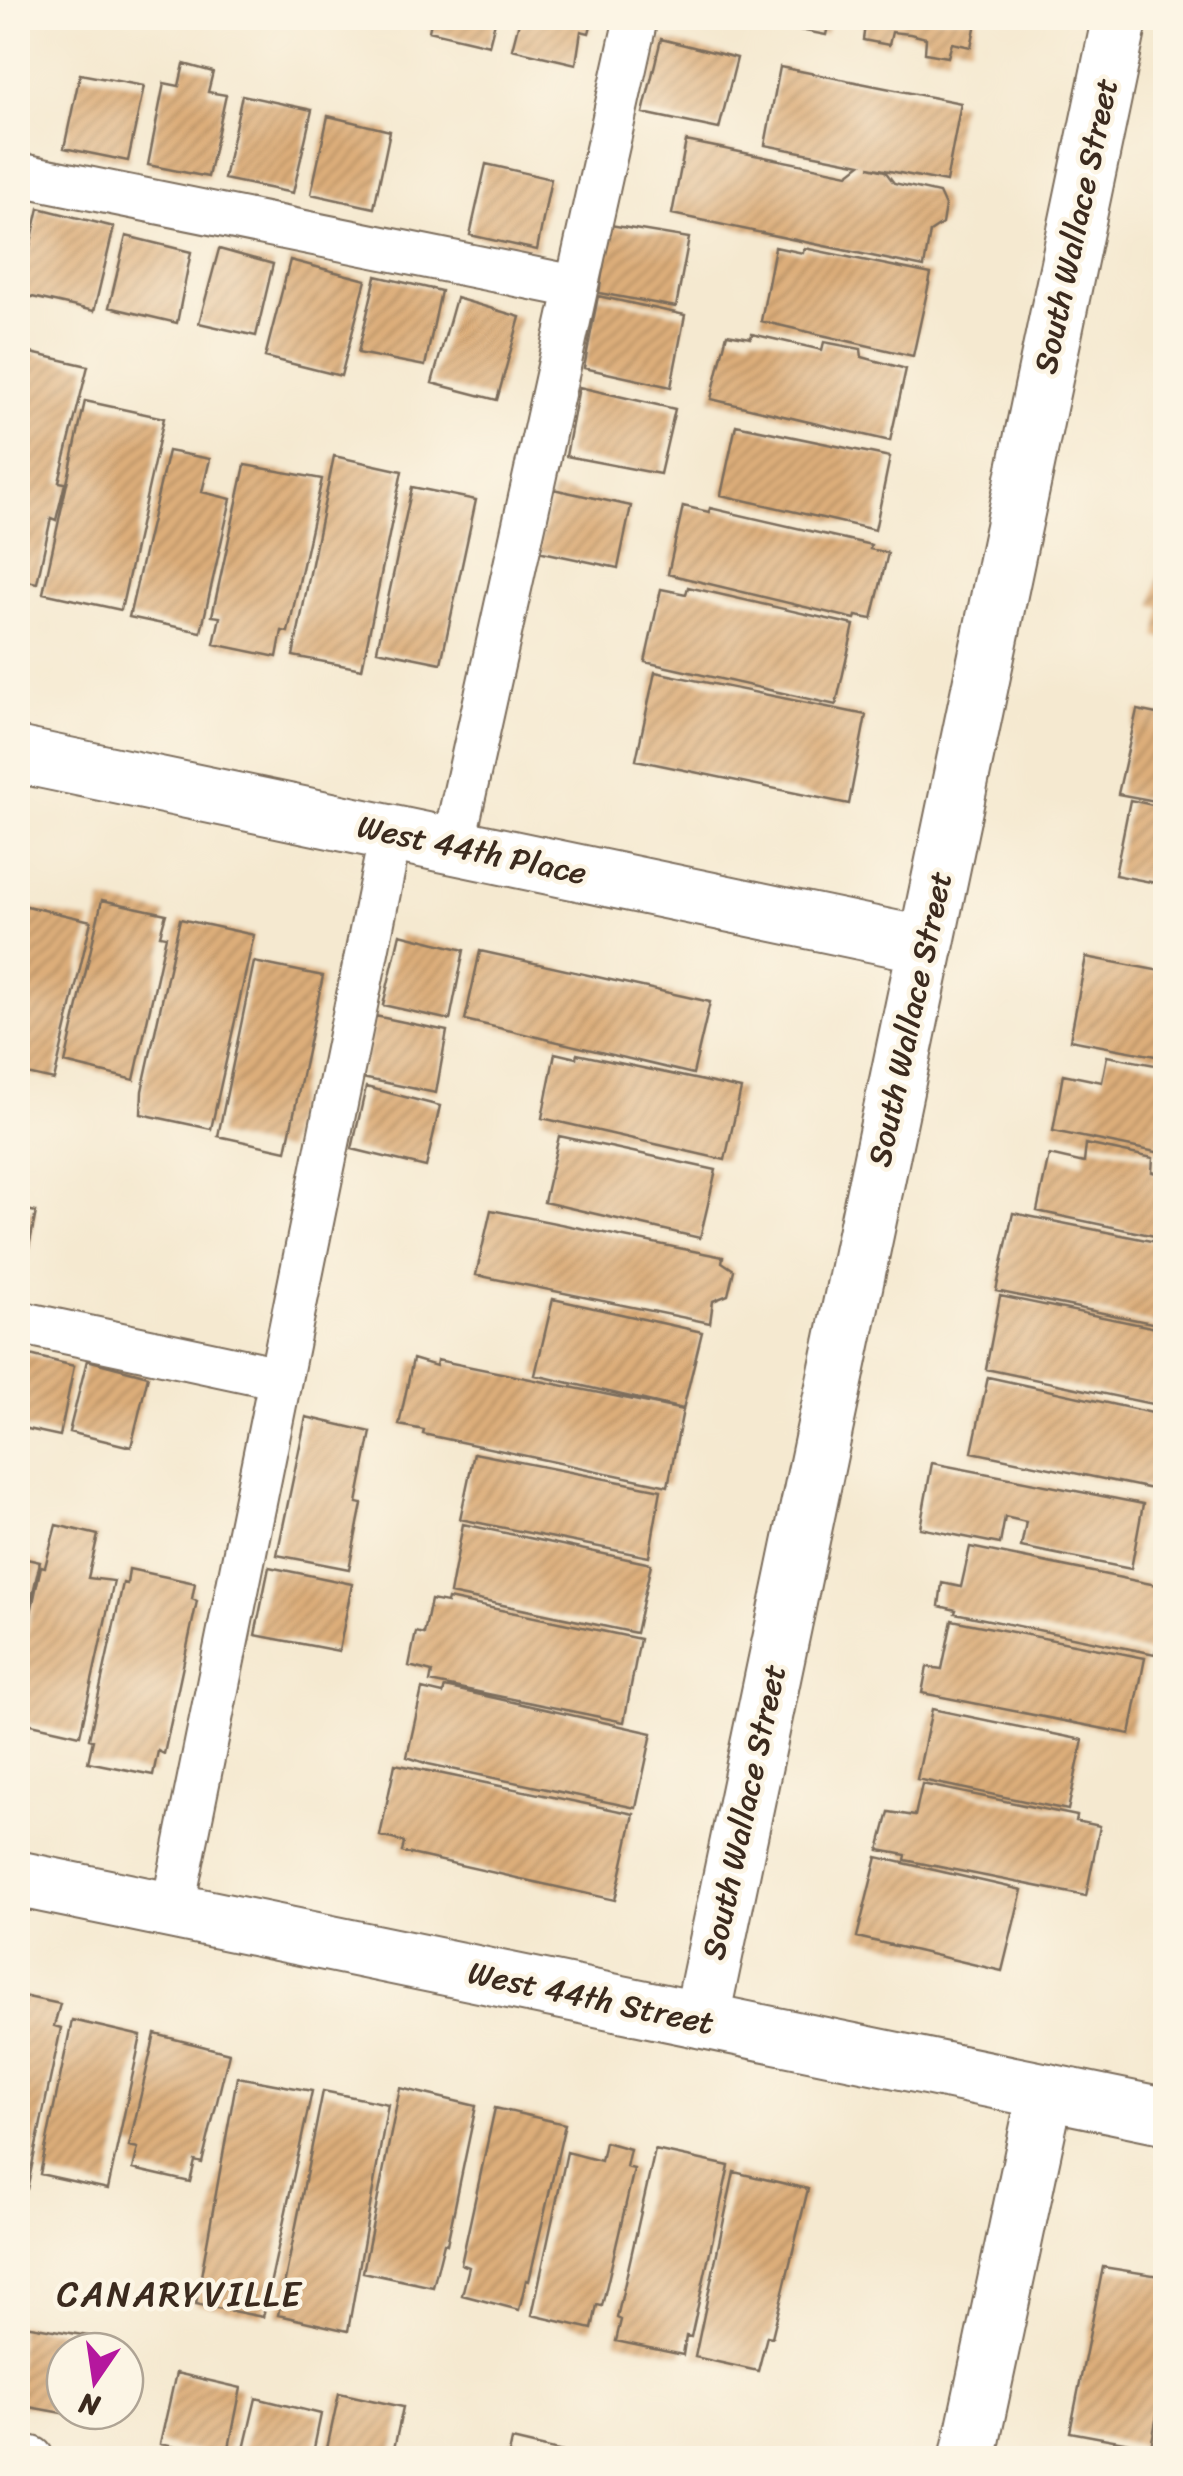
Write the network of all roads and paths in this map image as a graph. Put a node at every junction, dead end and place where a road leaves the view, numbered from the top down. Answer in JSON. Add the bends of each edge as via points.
{"nodes":[{"id":1,"x":636,"y":18,"type":"edge"},
{"id":2,"x":1120,"y":18,"type":"edge"},
{"id":3,"x":18,"y":174,"type":"edge"},
{"id":4,"x":576,"y":288,"type":"junction"},
{"id":5,"x":18,"y":755,"type":"edge"},
{"id":6,"x":390,"y":833,"type":"junction"},
{"id":7,"x":453,"y":846,"type":"junction"},
{"id":8,"x":926,"y":945,"type":"junction"},
{"id":9,"x":18,"y":1322,"type":"edge"},
{"id":10,"x":280,"y":1378,"type":"junction"},
{"id":11,"x":18,"y":1879,"type":"edge"},
{"id":12,"x":172,"y":1911,"type":"junction"},
{"id":13,"x":701,"y":2020,"type":"junction"},
{"id":14,"x":1046,"y":2092,"type":"junction"},
{"id":15,"x":1166,"y":2116,"type":"edge"},
{"id":16,"x":18,"y":2456,"type":"edge"},
{"id":17,"x":32,"y":2458,"type":"edge"},
{"id":18,"x":968,"y":2458,"type":"edge"}],
"edges":[{"from":1,"to":4,"type":"lane"},
{"from":2,"to":8,"type":"street","name":"South Wallace Street"},
{"from":3,"to":4,"type":"lane"},
{"from":4,"to":7,"type":"lane"},
{"from":5,"to":6,"type":"street","name":"West 44th Place"},
{"from":6,"to":7,"type":"street","name":"West 44th Place"},
{"from":6,"to":10,"type":"lane"},
{"from":7,"to":8,"type":"street","name":"West 44th Place"},
{"from":8,"to":13,"type":"street","name":"South Wallace Street"},
{"from":9,"to":10,"type":"lane"},
{"from":10,"to":12,"type":"lane"},
{"from":11,"to":12,"type":"street","name":"West 44th Street"},
{"from":12,"to":13,"type":"street","name":"West 44th Street"},
{"from":13,"to":14,"type":"street","name":"West 44th Street"},
{"from":14,"to":15,"type":"street","name":"West 44th Street"},
{"from":14,"to":18,"type":"street"},
{"from":16,"to":17,"type":"lane"}]}
